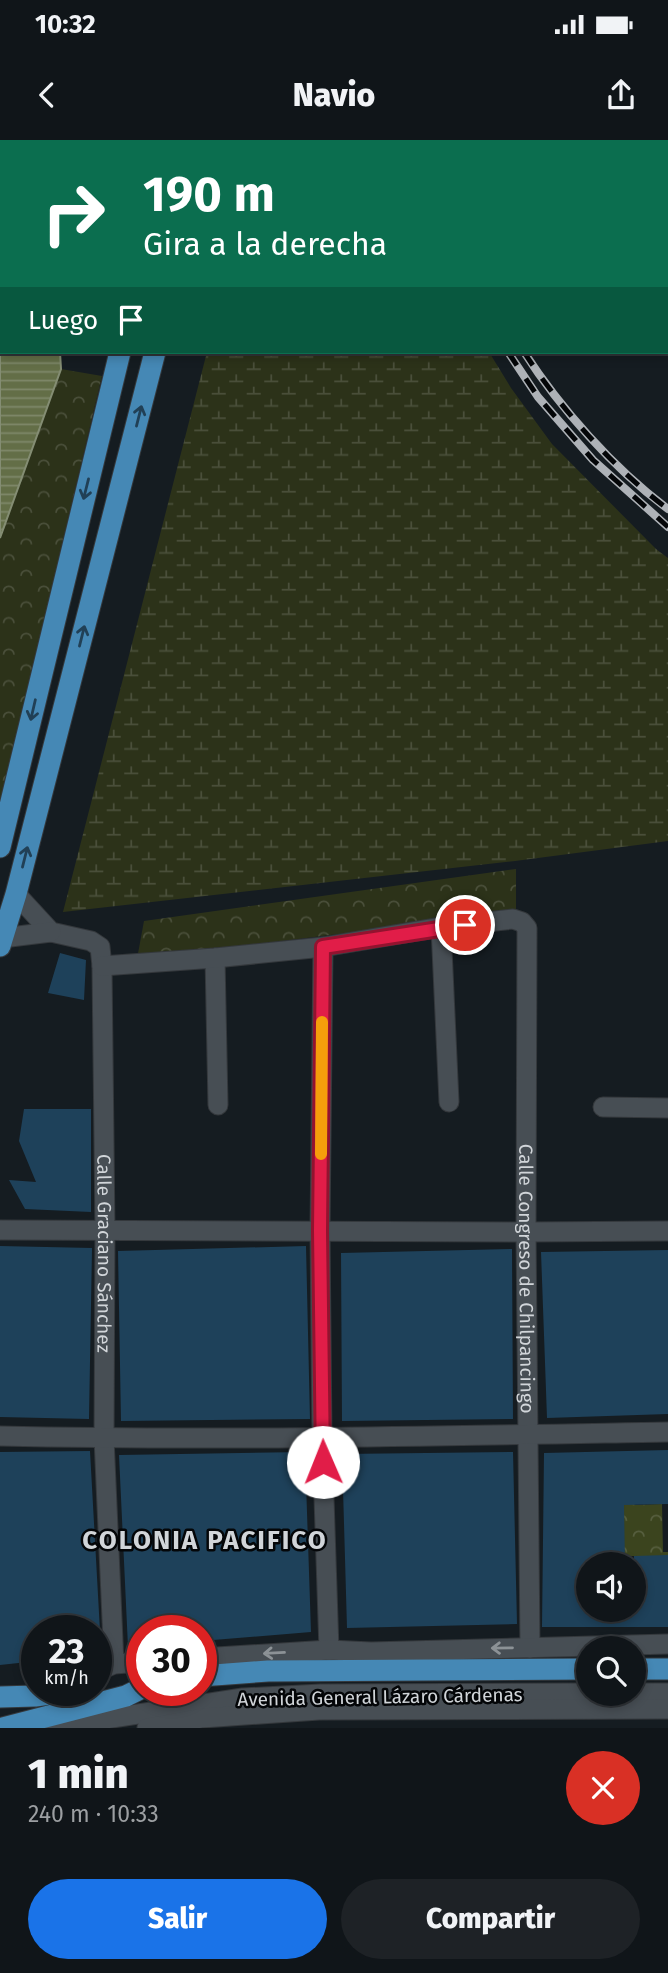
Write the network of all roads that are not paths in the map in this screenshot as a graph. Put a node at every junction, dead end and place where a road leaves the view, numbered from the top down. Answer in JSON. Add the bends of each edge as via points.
{"nodes":[{"id":1,"x":120,"y":354,"type":"edge"},
{"id":2,"x":154,"y":354,"type":"edge"},
{"id":3,"x":0,"y":848,"type":"edge"},
{"id":4,"x":16,"y":894,"type":"junction"},
{"id":5,"x":441,"y":927,"type":"junction"},
{"id":6,"x":51,"y":932,"type":"junction"},
{"id":7,"x":1,"y":942,"type":"edge"},
{"id":8,"x":323,"y":947,"type":"junction"},
{"id":9,"x":215,"y":958,"type":"junction"},
{"id":10,"x":102,"y":967,"type":"junction"},
{"id":11,"x":449,"y":1102,"type":"dead end"},
{"id":12,"x":218,"y":1105,"type":"dead end"},
{"id":13,"x":603,"y":1107,"type":"dead end"},
{"id":14,"x":668,"y":1108,"type":"edge"},
{"id":15,"x":0,"y":1230,"type":"edge"},
{"id":16,"x":104,"y":1231,"type":"junction"},
{"id":17,"x":320,"y":1231,"type":"junction"},
{"id":18,"x":668,"y":1231,"type":"edge"},
{"id":19,"x":526,"y":1232,"type":"junction"},
{"id":20,"x":668,"y":1432,"type":"edge"},
{"id":21,"x":527,"y":1435,"type":"junction"},
{"id":22,"x":0,"y":1436,"type":"edge"},
{"id":23,"x":322,"y":1437,"type":"junction"},
{"id":24,"x":104,"y":1438,"type":"junction"},
{"id":25,"x":105,"y":1615,"type":"edge"},
{"id":26,"x":668,"y":1644,"type":"edge"},
{"id":27,"x":530,"y":1648,"type":"junction"},
{"id":28,"x":328,"y":1650,"type":"junction"},
{"id":29,"x":217,"y":1657,"type":"edge"},
{"id":30,"x":576,"y":1669,"type":"edge"},
{"id":31,"x":646,"y":1669,"type":"edge"},
{"id":32,"x":668,"y":1669,"type":"edge"},
{"id":33,"x":217,"y":1675,"type":"edge"},
{"id":34,"x":0,"y":1692,"type":"edge"},
{"id":35,"x":21,"y":1692,"type":"edge"},
{"id":36,"x":646,"y":1693,"type":"edge"},
{"id":37,"x":668,"y":1693,"type":"edge"},
{"id":38,"x":21,"y":1695,"type":"edge"},
{"id":39,"x":126,"y":1696,"type":"edge"},
{"id":40,"x":0,"y":1697,"type":"edge"},
{"id":41,"x":576,"y":1697,"type":"edge"},
{"id":42,"x":668,"y":1709,"type":"edge"},
{"id":43,"x":533,"y":1710,"type":"edge"},
{"id":44,"x":201,"y":1717,"type":"edge"},
{"id":45,"x":3,"y":1728,"type":"edge"},
{"id":46,"x":47,"y":1728,"type":"edge"},
{"id":47,"x":147,"y":1728,"type":"edge"}],
"edges":[{"from":1,"to":3,"type":"main road","one_way":true},
{"from":4,"to":2,"type":"main road","one_way":true},
{"from":4,"to":6,"type":"street"},
{"from":4,"to":7,"type":"main road"},
{"from":5,"to":8,"type":"street"},
{"from":5,"to":11,"type":"street"},
{"from":5,"to":19,"type":"street","name":"Calle Congreso de Chilpancingo","via":[[513,919],[527,928]]},
{"from":6,"to":7,"type":"street"},
{"from":6,"to":10,"type":"street","name":"Calle Graciano Sánchez","via":[[100,947]]},
{"from":8,"to":9,"type":"street"},
{"from":8,"to":17,"type":"street"},
{"from":9,"to":10,"type":"street"},
{"from":9,"to":12,"type":"street"},
{"from":10,"to":16,"type":"street","name":"Calle Graciano Sánchez"},
{"from":13,"to":14,"type":"street"},
{"from":15,"to":16,"type":"street"},
{"from":16,"to":17,"type":"street"},
{"from":16,"to":24,"type":"street","name":"Calle Graciano Sánchez"},
{"from":17,"to":19,"type":"street"},
{"from":17,"to":23,"type":"street"},
{"from":18,"to":19,"type":"street"},
{"from":19,"to":21,"type":"street","name":"Calle Congreso de Chilpancingo"},
{"from":20,"to":21,"type":"street"},
{"from":21,"to":23,"type":"street"},
{"from":21,"to":27,"type":"street","name":"Calle Congreso de Chilpancingo"},
{"from":22,"to":24,"type":"street"},
{"from":23,"to":24,"type":"street"},
{"from":23,"to":28,"type":"street"},
{"from":24,"to":25,"type":"street","name":"Calle Graciano Sánchez"},
{"from":26,"to":27,"type":"street"},
{"from":27,"to":28,"type":"street","one_way":true},
{"from":28,"to":29,"type":"street","one_way":true},
{"from":30,"to":33,"type":"main road","name":"Avenida General Lázaro Cárdenas"},
{"from":31,"to":32,"type":"main road"},
{"from":34,"to":35,"type":"main road"},
{"from":36,"to":37,"type":"street"},
{"from":38,"to":40,"type":"main road"},
{"from":39,"to":45,"type":"main road"},
{"from":41,"to":43,"type":"street","name":"Avenida General Lázaro Cárdenas"},
{"from":42,"to":43,"type":"street"},
{"from":43,"to":44,"type":"street","name":"Avenida General Lázaro Cárdenas","via":[[321,1695],[243,1698]]},
{"from":44,"to":46,"type":"street","name":"Avenida General Lázaro Cárdenas"},
{"from":44,"to":47,"type":"street"}]}
